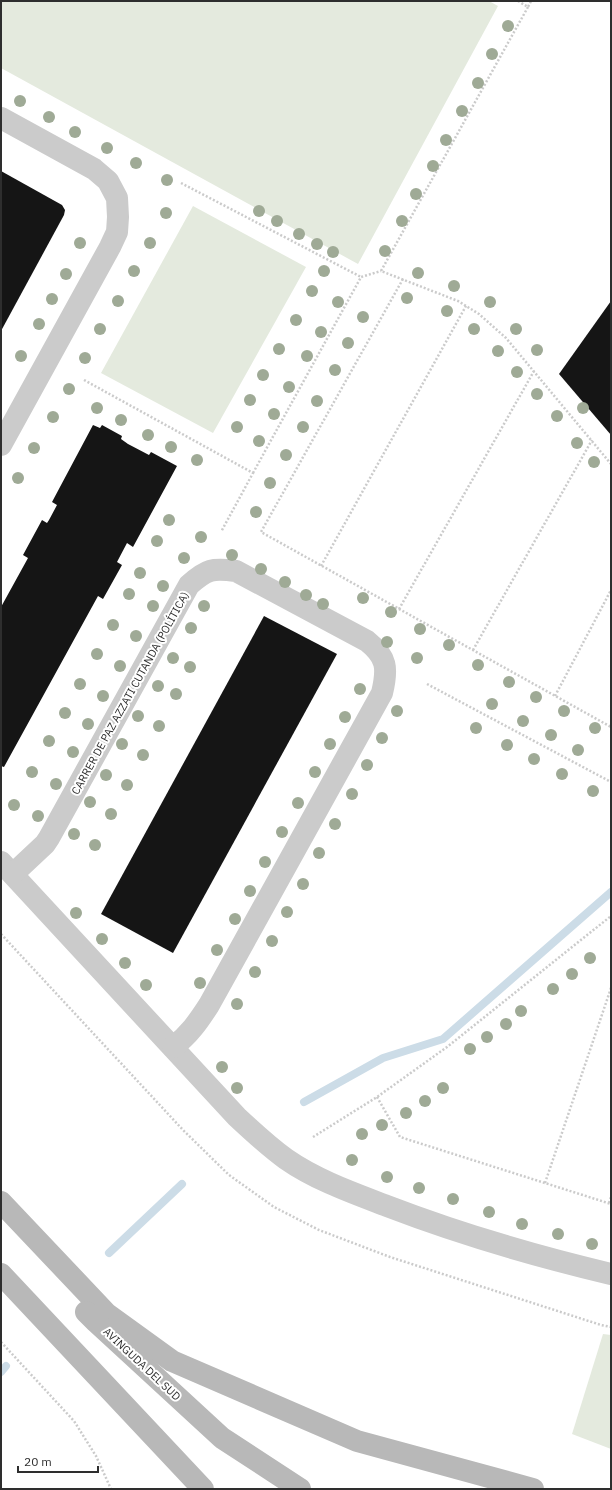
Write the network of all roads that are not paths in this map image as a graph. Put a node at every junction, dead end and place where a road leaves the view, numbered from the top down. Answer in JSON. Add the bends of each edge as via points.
{"nodes":[{"id":1,"x":1,"y":118,"type":"edge"},
{"id":2,"x":1,"y":445,"type":"edge"},
{"id":3,"x":7,"y":868,"type":"edge"},
{"id":4,"x":173,"y":1047,"type":"junction"},
{"id":5,"x":1,"y":1202,"type":"edge"},
{"id":6,"x":1,"y":1219,"type":"edge"},
{"id":7,"x":1,"y":1274,"type":"edge"},
{"id":8,"x":611,"y":1274,"type":"edge"},
{"id":9,"x":164,"y":1446,"type":"junction"},
{"id":10,"x":183,"y":1489,"type":"edge"},
{"id":11,"x":203,"y":1489,"type":"edge"},
{"id":12,"x":300,"y":1489,"type":"edge"},
{"id":13,"x":533,"y":1489,"type":"edge"}],
"edges":[{"from":1,"to":2,"type":"street","via":[[94,169],[108,181],[117,198],[118,217],[110,247]]},
{"from":3,"to":4,"type":"street"},
{"from":3,"to":4,"type":"street","name":"CARRER DE PAZ AZZATI CUTANDA (POLÍTICA)","via":[[45,844],[189,585],[208,570],[236,571],[377,648],[383,658],[386,676],[382,693],[208,1005],[196,1025]]},
{"from":4,"to":8,"type":"street","via":[[263,1142],[313,1175],[426,1221],[508,1247]]},
{"from":5,"to":13,"type":"main road","via":[[107,1314],[172,1361],[357,1441]]},
{"from":6,"to":12,"type":"main road","name":"AVINGUDA DEL SUD","via":[[96,1322],[222,1438]]},
{"from":7,"to":9,"type":"main road"},
{"from":9,"to":10,"type":"main road"},
{"from":9,"to":11,"type":"main road"}]}
